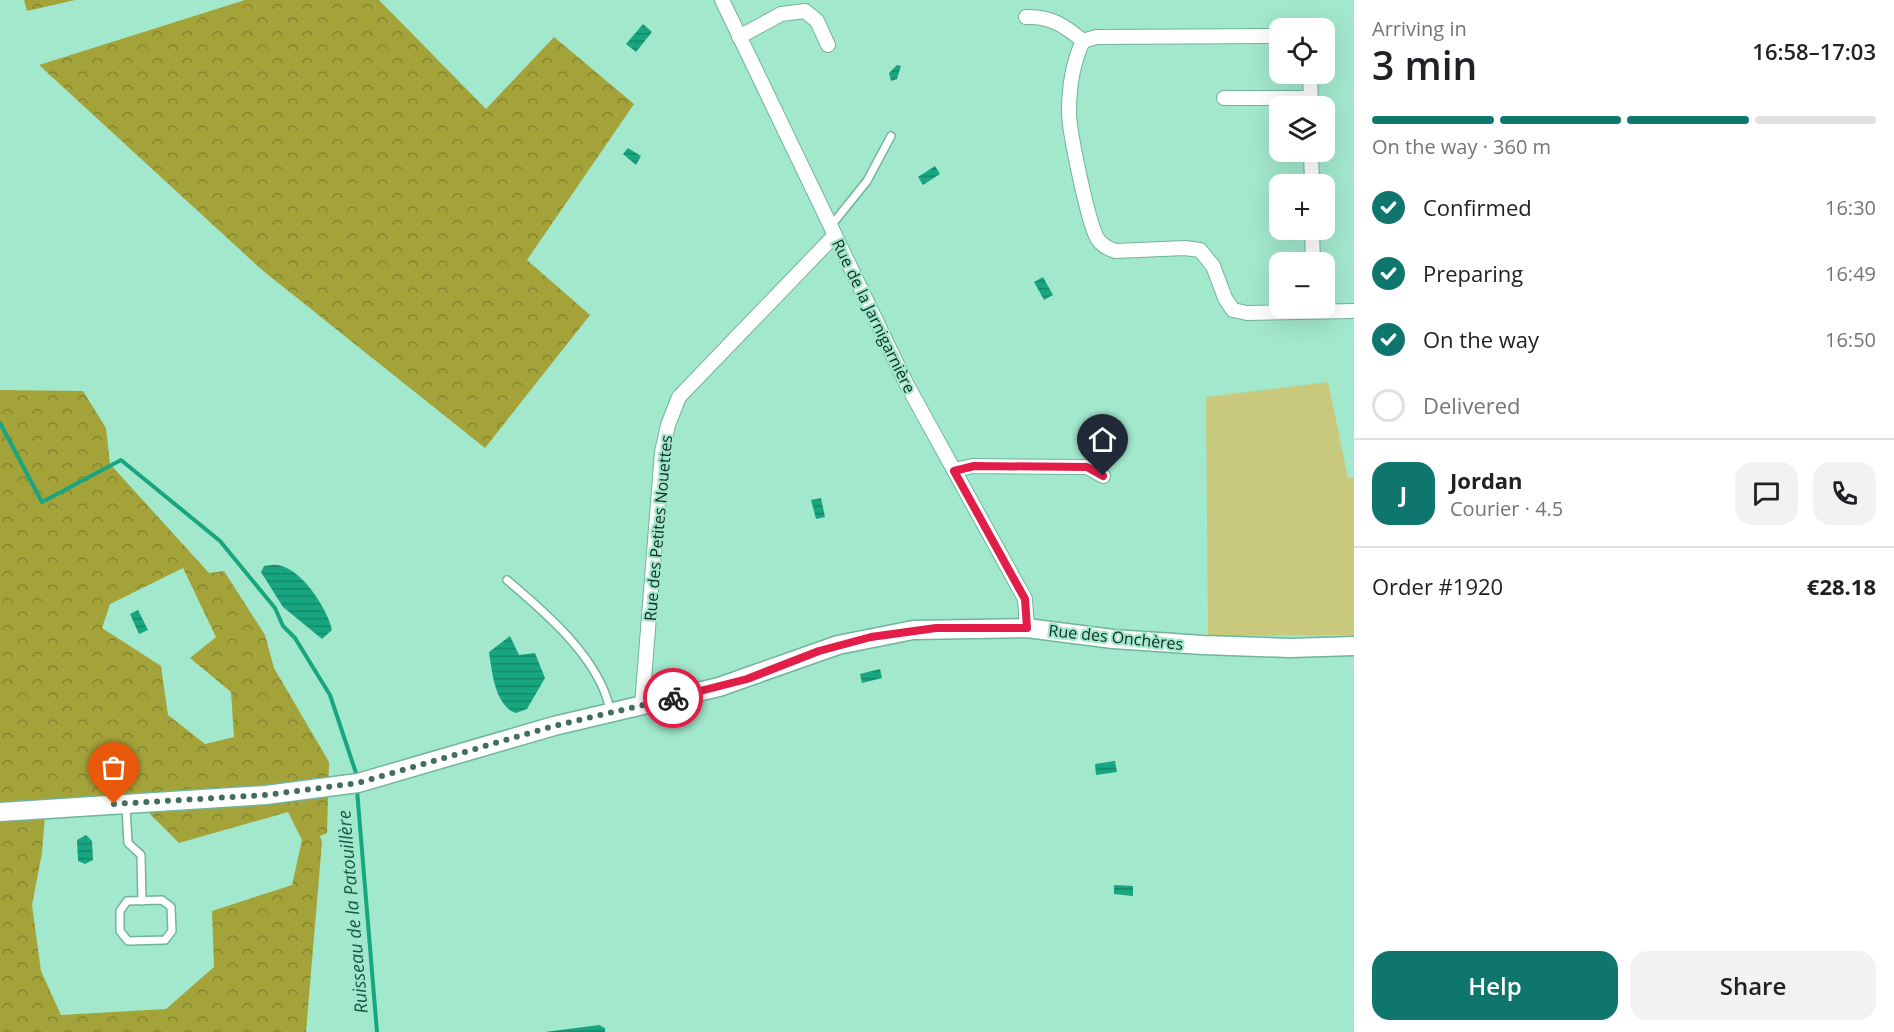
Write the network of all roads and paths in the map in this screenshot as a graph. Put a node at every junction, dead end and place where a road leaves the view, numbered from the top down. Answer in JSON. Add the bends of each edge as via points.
{"nodes":[{"id":1,"x":722,"y":0,"type":"edge"},
{"id":2,"x":1026,"y":16,"type":"dead end"},
{"id":3,"x":1269,"y":36,"type":"edge"},
{"id":4,"x":739,"y":37,"type":"junction"},
{"id":5,"x":1083,"y":41,"type":"junction"},
{"id":6,"x":828,"y":45,"type":"dead end"},
{"id":7,"x":1224,"y":98,"type":"dead end"},
{"id":8,"x":1269,"y":100,"type":"edge"},
{"id":9,"x":891,"y":136,"type":"dead end"},
{"id":10,"x":832,"y":231,"type":"junction"},
{"id":11,"x":1335,"y":311,"type":"edge"},
{"id":12,"x":1354,"y":311,"type":"edge"},
{"id":13,"x":1269,"y":312,"type":"edge"},
{"id":14,"x":954,"y":471,"type":"junction"},
{"id":15,"x":1103,"y":476,"type":"dead end"},
{"id":16,"x":507,"y":580,"type":"dead end"},
{"id":17,"x":1027,"y":628,"type":"junction"},
{"id":18,"x":1354,"y":646,"type":"edge"},
{"id":19,"x":642,"y":705,"type":"junction"},
{"id":20,"x":611,"y":713,"type":"junction"},
{"id":21,"x":126,"y":804,"type":"junction"},
{"id":22,"x":0,"y":812,"type":"edge"},
{"id":23,"x":142,"y":901,"type":"junction"}],
"edges":[{"from":1,"to":4,"type":"street","name":"Rue de la Jarnigarnière"},
{"from":2,"to":5,"type":"street","via":[[1043,16]]},
{"from":3,"to":5,"type":"street","via":[[1096,37]]},
{"from":4,"to":6,"type":"street","via":[[781,14],[805,11],[817,21]]},
{"from":4,"to":10,"type":"street","name":"Rue de la Jarnigarnière"},
{"from":5,"to":13,"type":"street","via":[[1077,53],[1069,114],[1097,238],[1105,248],[1115,251],[1200,250],[1213,266],[1233,309]]},
{"from":7,"to":8,"type":"street"},
{"from":9,"to":10,"type":"lane","via":[[867,181]]},
{"from":10,"to":14,"type":"street","name":"Rue de la Jarnigarnière"},
{"from":10,"to":19,"type":"street","name":"Rue des Petites Nouettes","via":[[679,397],[675,406],[662,452]]},
{"from":11,"to":12,"type":"street"},
{"from":14,"to":15,"type":"street","via":[[974,466],[1087,467]]},
{"from":14,"to":17,"type":"street","name":"Rue de la Jarnigarnière","via":[[1025,599]]},
{"from":16,"to":20,"type":"lane","via":[[575,645],[607,696]]},
{"from":17,"to":18,"type":"street","name":"Rue des Onchères","via":[[1203,645]]},
{"from":17,"to":19,"type":"street","name":"Rue des Onchères","via":[[936,628],[871,637],[719,687]]},
{"from":19,"to":20,"type":"street","name":"Rue des Onchères"},
{"from":20,"to":21,"type":"street","name":"Rue des Onchères","via":[[358,783],[266,795]]},
{"from":21,"to":22,"type":"street","name":"Rue des Onchères"},
{"from":21,"to":23,"type":"lane","via":[[128,843],[141,855]]},
{"from":23,"to":23,"type":"lane","via":[[162,900],[171,907],[172,931],[165,940],[128,941],[120,931],[120,911],[127,901]]}]}
